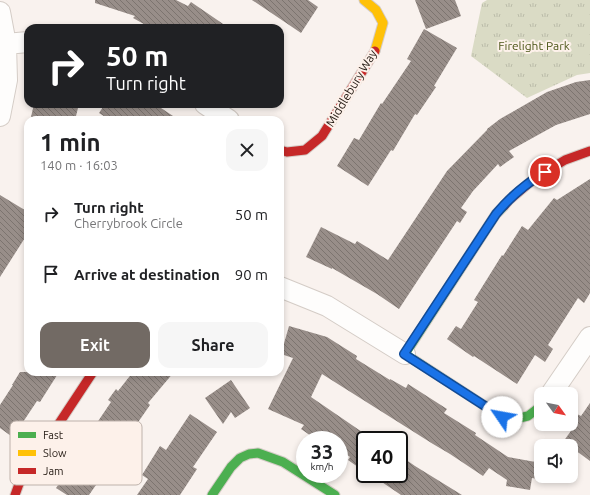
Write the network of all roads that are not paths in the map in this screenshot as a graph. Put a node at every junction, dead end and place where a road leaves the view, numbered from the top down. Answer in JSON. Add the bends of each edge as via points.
{"nodes":[{"id":1,"x":364,"y":0,"type":"edge"},
{"id":2,"x":0,"y":12,"type":"edge"},
{"id":3,"x":24,"y":42,"type":"edge"},
{"id":4,"x":6,"y":44,"type":"junction"},
{"id":5,"x":211,"y":108,"type":"edge"},
{"id":6,"x":0,"y":116,"type":"edge"},
{"id":7,"x":223,"y":116,"type":"edge"},
{"id":8,"x":284,"y":151,"type":"edge"},
{"id":9,"x":590,"y":151,"type":"edge"},
{"id":10,"x":284,"y":289,"type":"edge"},
{"id":11,"x":590,"y":337,"type":"edge"},
{"id":12,"x":404,"y":354,"type":"junction"},
{"id":13,"x":90,"y":376,"type":"edge"},
{"id":14,"x":556,"y":387,"type":"edge"},
{"id":15,"x":534,"y":411,"type":"edge"},
{"id":16,"x":61,"y":421,"type":"edge"},
{"id":17,"x":19,"y":485,"type":"edge"},
{"id":18,"x":14,"y":495,"type":"edge"},
{"id":19,"x":212,"y":495,"type":"edge"},
{"id":20,"x":335,"y":495,"type":"edge"}],
"edges":[{"from":1,"to":8,"type":"street","name":"Middlebury Way","via":[[376,10],[383,23],[376,49],[322,136],[305,150]]},
{"from":2,"to":4,"type":"street"},
{"from":3,"to":4,"type":"street"},
{"from":4,"to":6,"type":"street","via":[[7,80]]},
{"from":5,"to":7,"type":"street"},
{"from":9,"to":12,"type":"street","via":[[565,160],[535,178],[496,214]]},
{"from":10,"to":12,"type":"street","via":[[327,306]]},
{"from":11,"to":14,"type":"street"},
{"from":12,"to":15,"type":"street","via":[[502,417],[515,419],[528,416]]},
{"from":13,"to":16,"type":"street"},
{"from":17,"to":18,"type":"street"},
{"from":19,"to":20,"type":"street","via":[[240,458],[258,453],[283,462]]}]}
